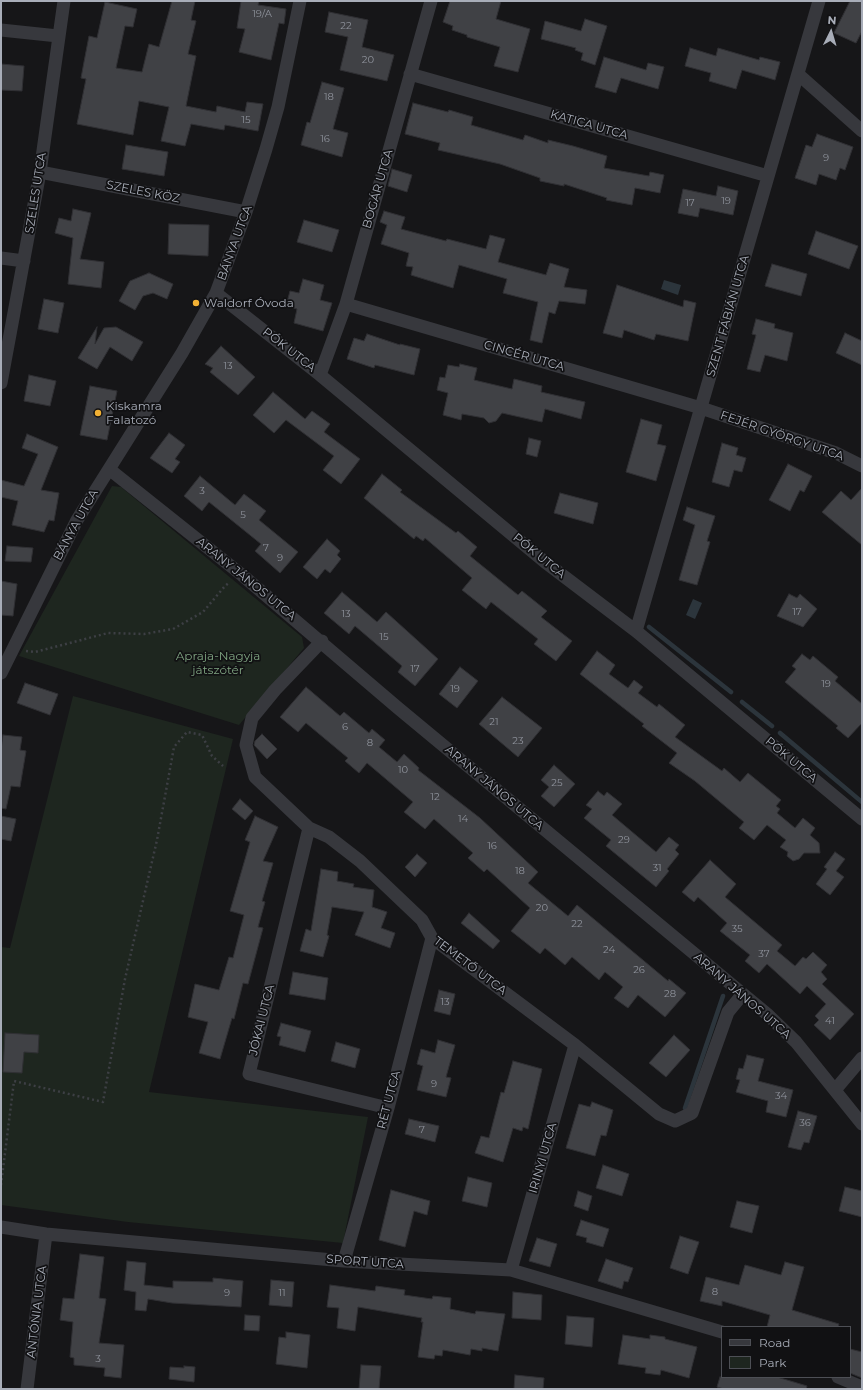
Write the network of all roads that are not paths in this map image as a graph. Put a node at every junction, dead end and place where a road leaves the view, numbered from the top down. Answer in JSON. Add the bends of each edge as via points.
{"nodes":[{"id":1,"x":64,"y":1,"type":"edge"},
{"id":2,"x":300,"y":1,"type":"edge"},
{"id":3,"x":431,"y":1,"type":"edge"},
{"id":4,"x":819,"y":1,"type":"edge"},
{"id":5,"x":1,"y":30,"type":"edge"},
{"id":6,"x":58,"y":36,"type":"junction"},
{"id":7,"x":410,"y":74,"type":"junction"},
{"id":8,"x":798,"y":74,"type":"junction"},
{"id":9,"x":862,"y":131,"type":"edge"},
{"id":10,"x":40,"y":172,"type":"junction"},
{"id":11,"x":768,"y":176,"type":"junction"},
{"id":12,"x":246,"y":212,"type":"junction"},
{"id":13,"x":1,"y":258,"type":"edge"},
{"id":14,"x":24,"y":260,"type":"junction"},
{"id":15,"x":216,"y":293,"type":"junction"},
{"id":16,"x":346,"y":304,"type":"junction"},
{"id":17,"x":320,"y":375,"type":"junction"},
{"id":18,"x":1,"y":383,"type":"edge"},
{"id":19,"x":701,"y":408,"type":"junction"},
{"id":20,"x":862,"y":466,"type":"edge"},
{"id":21,"x":109,"y":469,"type":"junction"},
{"id":22,"x":636,"y":631,"type":"junction"},
{"id":23,"x":322,"y":641,"type":"junction"},
{"id":24,"x":1,"y":673,"type":"edge"},
{"id":25,"x":862,"y":819,"type":"edge"},
{"id":26,"x":309,"y":828,"type":"junction"},
{"id":27,"x":432,"y":938,"type":"junction"},
{"id":28,"x":742,"y":995,"type":"junction"},
{"id":29,"x":575,"y":1045,"type":"junction"},
{"id":30,"x":862,"y":1058,"type":"edge"},
{"id":31,"x":835,"y":1090,"type":"junction"},
{"id":32,"x":388,"y":1108,"type":"junction"},
{"id":33,"x":862,"y":1124,"type":"edge"},
{"id":34,"x":1,"y":1227,"type":"edge"},
{"id":35,"x":46,"y":1234,"type":"junction"},
{"id":36,"x":344,"y":1261,"type":"junction"},
{"id":37,"x":511,"y":1270,"type":"junction"},
{"id":38,"x":721,"y":1332,"type":"edge"},
{"id":39,"x":840,"y":1378,"type":"edge"},
{"id":40,"x":862,"y":1387,"type":"edge"},
{"id":41,"x":28,"y":1389,"type":"edge"}],
"edges":[{"from":1,"to":6,"type":"street","name":"SZELES UTCA"},
{"from":2,"to":12,"type":"street","name":"BÁNYA UTCA","via":[[278,107]]},
{"from":3,"to":7,"type":"street","name":"BOGÁR UTCA"},
{"from":4,"to":8,"type":"street","name":"SZENT FÁBIÁN UTCA"},
{"from":5,"to":6,"type":"street"},
{"from":6,"to":10,"type":"street","name":"SZELES UTCA"},
{"from":7,"to":11,"type":"street","name":"KATICA UTCA"},
{"from":7,"to":16,"type":"street","name":"BOGÁR UTCA"},
{"from":8,"to":9,"type":"street"},
{"from":8,"to":11,"type":"street","name":"SZENT FÁBIÁN UTCA"},
{"from":10,"to":12,"type":"street","name":"SZELES KÖZ"},
{"from":10,"to":14,"type":"street","name":"SZELES UTCA"},
{"from":11,"to":19,"type":"street","name":"SZENT FÁBIÁN UTCA"},
{"from":12,"to":15,"type":"street","name":"BÁNYA UTCA"},
{"from":13,"to":14,"type":"street"},
{"from":14,"to":18,"type":"street","name":"SZELES UTCA"},
{"from":15,"to":17,"type":"street","name":"PÓK UTCA"},
{"from":15,"to":21,"type":"street","name":"BÁNYA UTCA","via":[[182,353]]},
{"from":16,"to":17,"type":"street","name":"BOGÁR UTCA"},
{"from":16,"to":19,"type":"street","name":"CINCÉR UTCA"},
{"from":17,"to":22,"type":"street","name":"PÓK UTCA","via":[[545,562]]},
{"from":19,"to":20,"type":"street","name":"FEJÉR GYÖRGY UTCA","via":[[836,453]]},
{"from":19,"to":22,"type":"street","name":"SZENT FÁBIÁN UTCA"},
{"from":21,"to":23,"type":"street","name":"ARANY JÁNOS UTCA"},
{"from":21,"to":24,"type":"street","name":"BÁNYA UTCA","via":[[77,520]]},
{"from":22,"to":25,"type":"street","name":"PÓK UTCA"},
{"from":23,"to":26,"type":"street","name":"TEMETŐ UTCA","via":[[252,718],[246,745],[255,778]]},
{"from":23,"to":28,"type":"street","name":"ARANY JÁNOS UTCA","via":[[398,708]]},
{"from":26,"to":27,"type":"street","name":"TEMETŐ UTCA","via":[[329,837],[360,861],[422,920]]},
{"from":26,"to":32,"type":"street","name":"JÓKAI UTCA","via":[[249,1074]]},
{"from":27,"to":29,"type":"street","name":"TEMETŐ UTCA"},
{"from":27,"to":32,"type":"street","name":"RÉT UTCA"},
{"from":28,"to":29,"type":"street","name":"TEMETŐ UTCA","via":[[728,1012],[692,1113],[675,1121],[659,1114]]},
{"from":28,"to":31,"type":"street","name":"ARANY JÁNOS UTCA","via":[[796,1042]]},
{"from":29,"to":37,"type":"street","name":"IRINYI UTCA"},
{"from":30,"to":31,"type":"street"},
{"from":31,"to":33,"type":"street","name":"ARANY JÁNOS UTCA"},
{"from":32,"to":36,"type":"street","name":"RÉT UTCA"},
{"from":34,"to":35,"type":"street","name":"SPORT UTCA"},
{"from":35,"to":36,"type":"street","name":"SPORT UTCA"},
{"from":35,"to":41,"type":"street","name":"ANTÓNIA UTCA"},
{"from":36,"to":37,"type":"street","name":"SPORT UTCA"},
{"from":37,"to":38,"type":"street","name":"SPORT UTCA"},
{"from":39,"to":40,"type":"street"}]}
